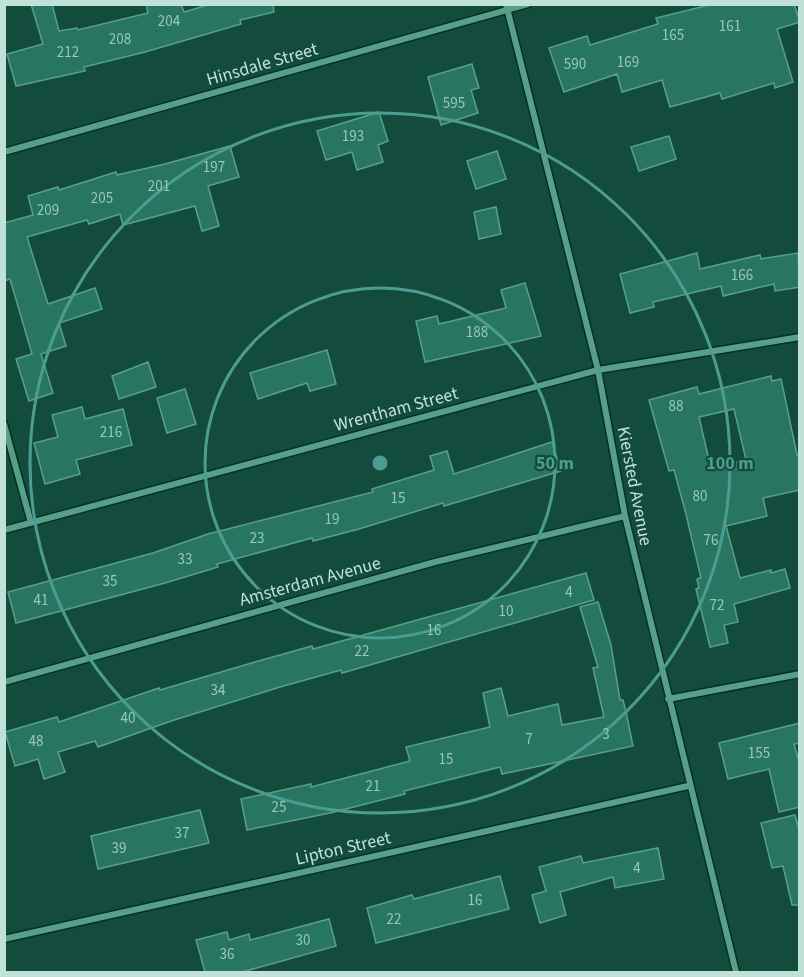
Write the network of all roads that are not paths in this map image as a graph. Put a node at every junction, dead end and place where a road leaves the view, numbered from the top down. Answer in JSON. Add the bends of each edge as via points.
{"nodes":[{"id":1,"x":528,"y":4,"type":"edge"},
{"id":2,"x":507,"y":7,"type":"edge"},
{"id":3,"x":4,"y":152,"type":"edge"},
{"id":4,"x":800,"y":337,"type":"edge"},
{"id":5,"x":598,"y":370,"type":"junction"},
{"id":6,"x":4,"y":424,"type":"edge"},
{"id":7,"x":625,"y":516,"type":"junction"},
{"id":8,"x":31,"y":523,"type":"junction"},
{"id":9,"x":4,"y":530,"type":"edge"},
{"id":10,"x":800,"y":674,"type":"edge"},
{"id":11,"x":4,"y":682,"type":"edge"},
{"id":12,"x":668,"y":699,"type":"junction"},
{"id":13,"x":688,"y":786,"type":"junction"},
{"id":14,"x":4,"y":939,"type":"edge"},
{"id":15,"x":736,"y":972,"type":"edge"}],
"edges":[{"from":1,"to":2,"type":"street","name":"Hinsdale Street"},
{"from":2,"to":3,"type":"street","name":"Hinsdale Street"},
{"from":2,"to":5,"type":"street","name":"Kiersted Avenue"},
{"from":4,"to":5,"type":"street","name":"Wrentham Street"},
{"from":5,"to":7,"type":"street","name":"Kiersted Avenue"},
{"from":5,"to":8,"type":"street","name":"Wrentham Street"},
{"from":6,"to":8,"type":"street"},
{"from":7,"to":11,"type":"street","name":"Amsterdam Avenue","via":[[435,562]]},
{"from":7,"to":12,"type":"street","name":"Kiersted Avenue"},
{"from":8,"to":9,"type":"street","name":"Wrentham Street"},
{"from":10,"to":12,"type":"street"},
{"from":12,"to":13,"type":"street","name":"Kiersted Avenue"},
{"from":13,"to":14,"type":"street","name":"Lipton Street"},
{"from":13,"to":15,"type":"street","name":"Kiersted Avenue"}]}
